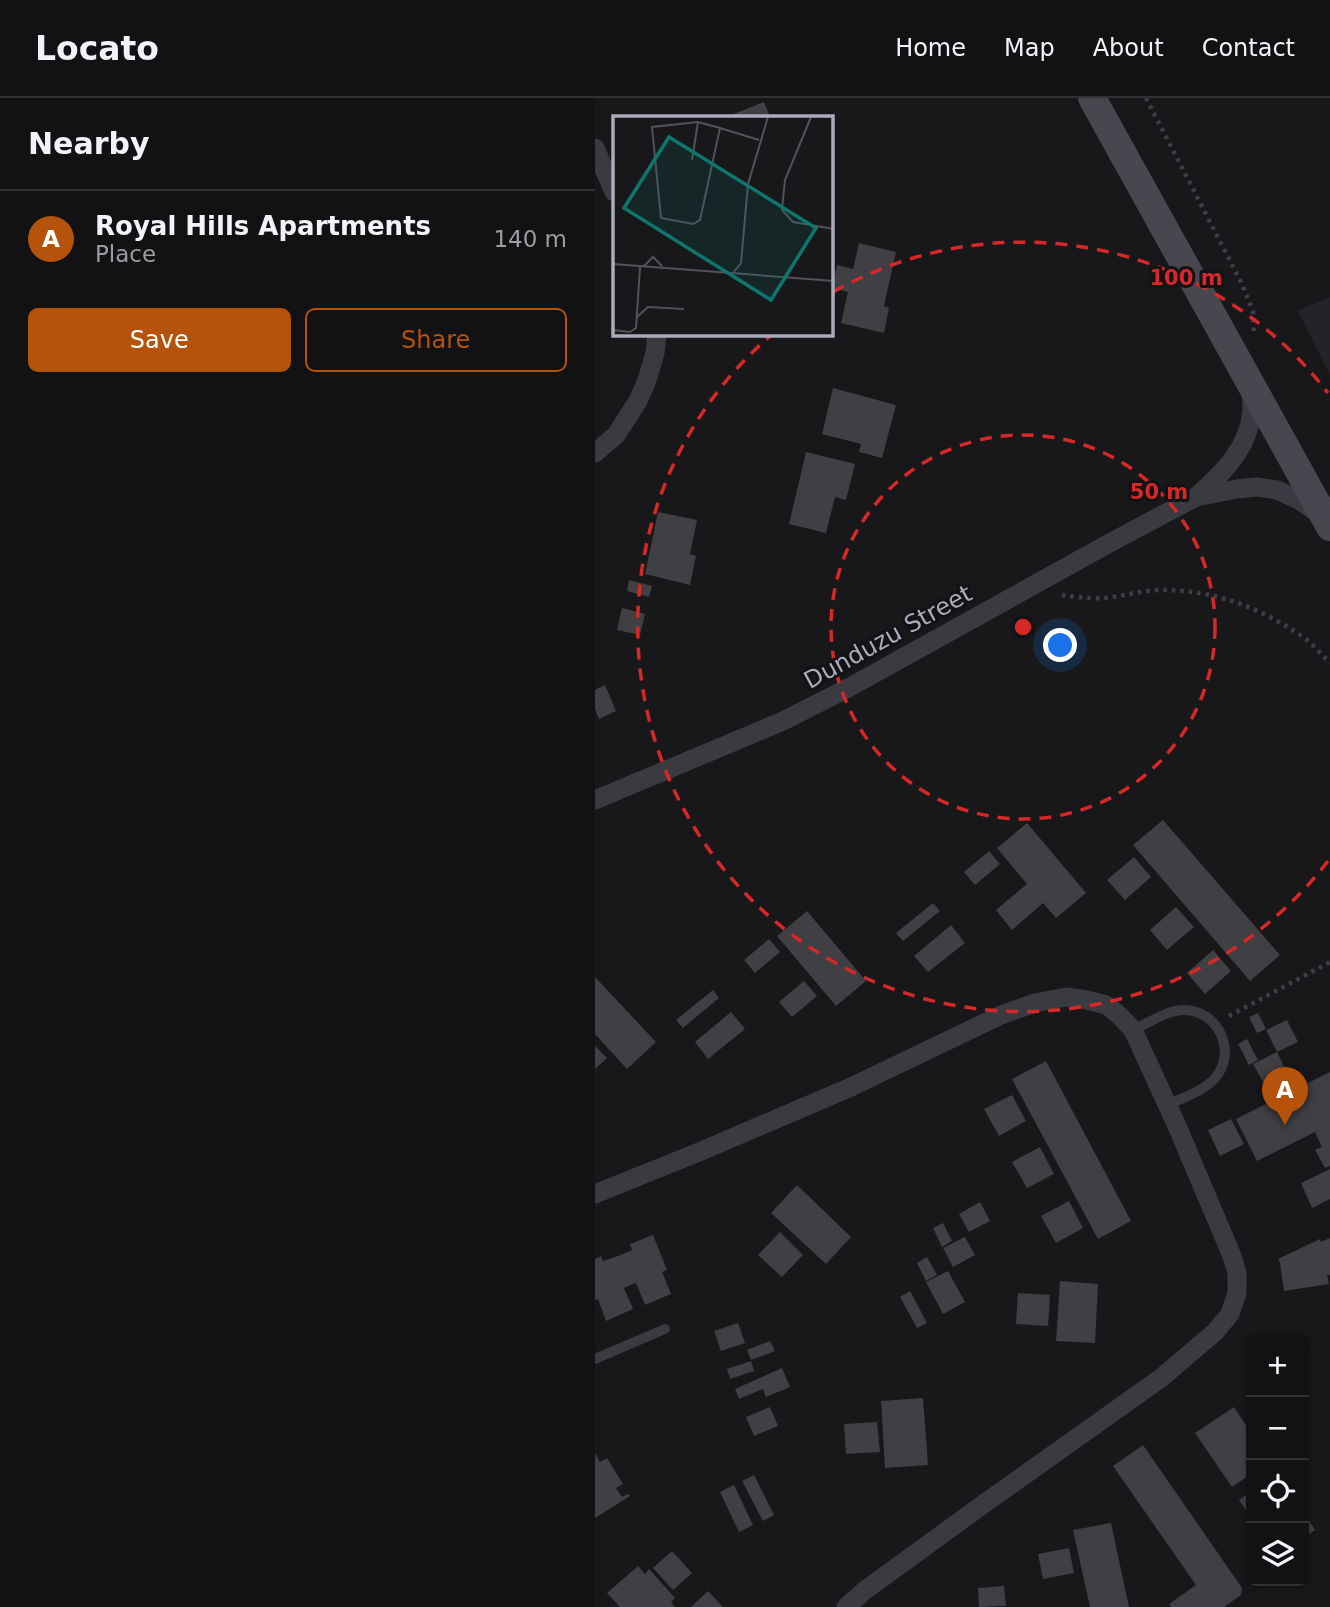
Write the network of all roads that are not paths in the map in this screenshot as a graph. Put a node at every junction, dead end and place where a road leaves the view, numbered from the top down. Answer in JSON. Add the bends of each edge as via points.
{"nodes":[{"id":1,"x":1092,"y":98,"type":"edge"},
{"id":2,"x":595,"y":148,"type":"edge"},
{"id":3,"x":613,"y":190,"type":"edge"},
{"id":4,"x":657,"y":336,"type":"edge"},
{"id":5,"x":1251,"y":383,"type":"junction"},
{"id":6,"x":595,"y":453,"type":"edge"},
{"id":7,"x":1196,"y":497,"type":"junction"},
{"id":8,"x":1328,"y":523,"type":"edge"},
{"id":9,"x":595,"y":800,"type":"edge"},
{"id":10,"x":1133,"y":1030,"type":"junction"},
{"id":11,"x":1167,"y":1105,"type":"junction"},
{"id":12,"x":595,"y":1194,"type":"edge"},
{"id":13,"x":665,"y":1329,"type":"dead end"},
{"id":14,"x":595,"y":1359,"type":"edge"},
{"id":15,"x":846,"y":1607,"type":"edge"}],
"edges":[{"from":1,"to":5,"type":"main road"},
{"from":2,"to":3,"type":"street"},
{"from":4,"to":6,"type":"street","via":[[638,401],[616,435]]},
{"from":5,"to":7,"type":"street","name":"Dunduzu Street","via":[[1252,411],[1238,452]]},
{"from":5,"to":8,"type":"main road"},
{"from":7,"to":8,"type":"street","name":"Dunduzu Street","via":[[1257,487],[1277,490],[1299,500]]},
{"from":7,"to":9,"type":"street","name":"Dunduzu Street","via":[[783,721]]},
{"from":10,"to":11,"type":"street"},
{"from":10,"to":11,"type":"lane","via":[[1183,1010],[1198,1012],[1221,1033],[1225,1049],[1215,1078]]},
{"from":10,"to":12,"type":"street","via":[[1106,1005],[1066,997],[1035,1003],[851,1087]]},
{"from":11,"to":15,"type":"street","via":[[1232,1256],[1237,1293],[1230,1314],[1161,1378]]},
{"from":13,"to":14,"type":"lane"}]}
